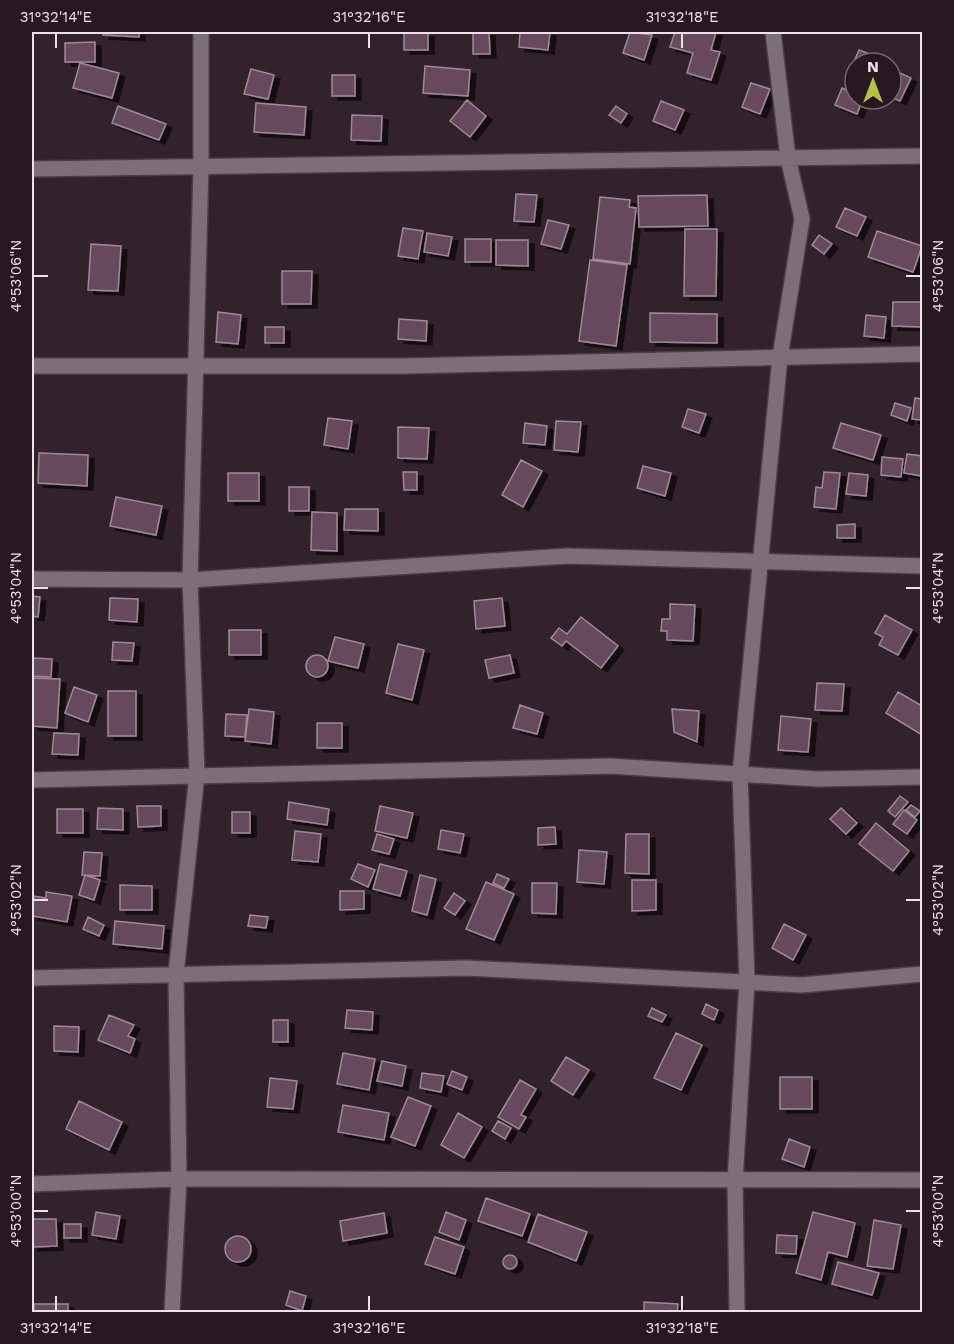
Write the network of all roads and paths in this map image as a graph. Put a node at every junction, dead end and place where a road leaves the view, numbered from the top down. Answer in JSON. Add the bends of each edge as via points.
{"nodes":[{"id":1,"x":201,"y":32,"type":"edge"},
{"id":2,"x":773,"y":32,"type":"edge"},
{"id":3,"x":922,"y":156,"type":"edge"},
{"id":4,"x":788,"y":158,"type":"junction"},
{"id":5,"x":201,"y":167,"type":"junction"},
{"id":6,"x":32,"y":169,"type":"edge"},
{"id":7,"x":922,"y":354,"type":"edge"},
{"id":8,"x":780,"y":357,"type":"junction"},
{"id":9,"x":32,"y":366,"type":"edge"},
{"id":10,"x":196,"y":366,"type":"junction"},
{"id":11,"x":760,"y":562,"type":"junction"},
{"id":12,"x":922,"y":566,"type":"edge"},
{"id":13,"x":32,"y":579,"type":"edge"},
{"id":14,"x":190,"y":580,"type":"junction"},
{"id":15,"x":197,"y":774,"type":"junction"},
{"id":16,"x":740,"y":774,"type":"junction"},
{"id":17,"x":922,"y":777,"type":"edge"},
{"id":18,"x":32,"y":780,"type":"edge"},
{"id":19,"x":176,"y":974,"type":"junction"},
{"id":20,"x":922,"y":974,"type":"edge"},
{"id":21,"x":32,"y":978,"type":"edge"},
{"id":22,"x":747,"y":982,"type":"junction"},
{"id":23,"x":178,"y":1179,"type":"junction"},
{"id":24,"x":922,"y":1180,"type":"edge"},
{"id":25,"x":735,"y":1181,"type":"junction"},
{"id":26,"x":32,"y":1184,"type":"edge"},
{"id":27,"x":172,"y":1312,"type":"edge"},
{"id":28,"x":737,"y":1312,"type":"edge"}],
"edges":[{"from":1,"to":5,"type":"street"},
{"from":2,"to":4,"type":"street"},
{"from":3,"to":4,"type":"street"},
{"from":4,"to":5,"type":"street"},
{"from":4,"to":8,"type":"street","via":[[802,219]]},
{"from":5,"to":6,"type":"street"},
{"from":5,"to":10,"type":"street"},
{"from":7,"to":8,"type":"street"},
{"from":8,"to":10,"type":"street","via":[[406,366]]},
{"from":8,"to":11,"type":"street"},
{"from":9,"to":10,"type":"street"},
{"from":10,"to":14,"type":"street"},
{"from":11,"to":12,"type":"street"},
{"from":11,"to":14,"type":"street","via":[[568,556]]},
{"from":11,"to":16,"type":"street"},
{"from":13,"to":14,"type":"street"},
{"from":14,"to":15,"type":"street"},
{"from":15,"to":16,"type":"street","via":[[610,766]]},
{"from":15,"to":18,"type":"street"},
{"from":15,"to":19,"type":"street"},
{"from":16,"to":17,"type":"street","via":[[818,779]]},
{"from":16,"to":22,"type":"street"},
{"from":19,"to":21,"type":"street"},
{"from":19,"to":22,"type":"street","via":[[466,968]]},
{"from":19,"to":23,"type":"street"},
{"from":20,"to":22,"type":"street","via":[[802,985]]},
{"from":22,"to":25,"type":"street"},
{"from":23,"to":25,"type":"street"},
{"from":23,"to":26,"type":"street"},
{"from":23,"to":27,"type":"street"},
{"from":24,"to":25,"type":"street"},
{"from":25,"to":28,"type":"street"}]}
